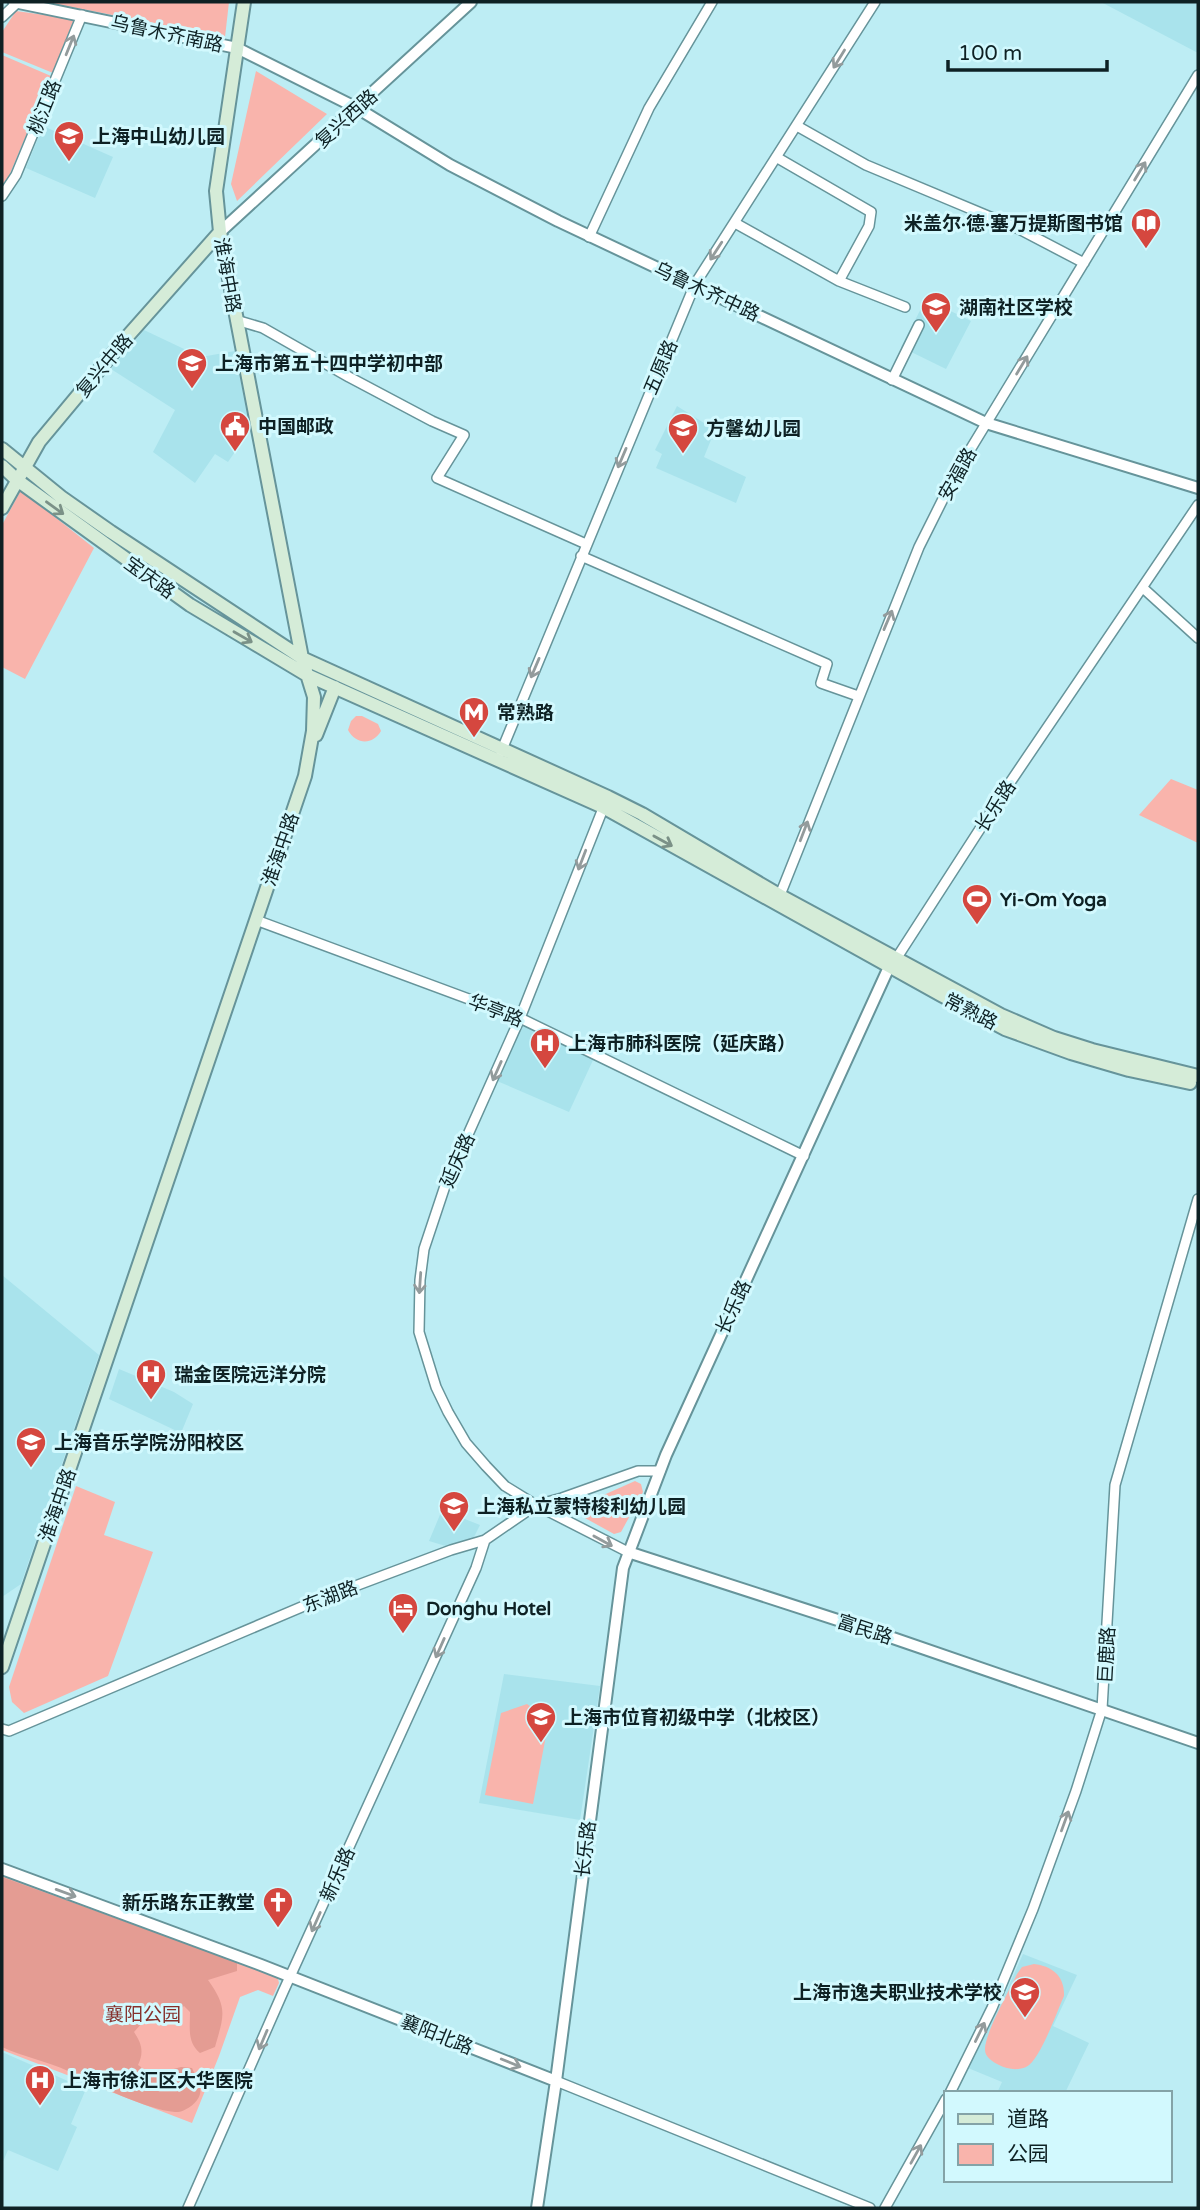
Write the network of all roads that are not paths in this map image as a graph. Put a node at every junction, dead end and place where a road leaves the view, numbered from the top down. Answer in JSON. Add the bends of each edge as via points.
{"nodes":[{"id":1,"x":15,"y":2,"type":"edge"},
{"id":2,"x":244,"y":2,"type":"edge"},
{"id":3,"x":471,"y":2,"type":"edge"},
{"id":4,"x":712,"y":2,"type":"edge"},
{"id":5,"x":871,"y":3,"type":"edge"},
{"id":6,"x":82,"y":15,"type":"junction"},
{"id":7,"x":2,"y":18,"type":"edge"},
{"id":8,"x":237,"y":48,"type":"junction"},
{"id":9,"x":1198,"y":75,"type":"edge"},
{"id":10,"x":357,"y":108,"type":"junction"},
{"id":11,"x":797,"y":126,"type":"junction"},
{"id":12,"x":776,"y":157,"type":"junction"},
{"id":13,"x":2,"y":196,"type":"edge"},
{"id":14,"x":735,"y":223,"type":"junction"},
{"id":15,"x":220,"y":232,"type":"junction"},
{"id":16,"x":589,"y":237,"type":"junction"},
{"id":17,"x":1084,"y":263,"type":"junction"},
{"id":18,"x":839,"y":281,"type":"junction"},
{"id":19,"x":695,"y":284,"type":"junction"},
{"id":20,"x":905,"y":307,"type":"dead end"},
{"id":21,"x":236,"y":320,"type":"junction"},
{"id":22,"x":919,"y":325,"type":"dead end"},
{"id":23,"x":892,"y":380,"type":"junction"},
{"id":24,"x":986,"y":424,"type":"junction"},
{"id":25,"x":2,"y":449,"type":"edge"},
{"id":26,"x":2,"y":466,"type":"edge"},
{"id":27,"x":24,"y":467,"type":"junction"},
{"id":28,"x":17,"y":480,"type":"junction"},
{"id":29,"x":1198,"y":488,"type":"edge"},
{"id":30,"x":1198,"y":505,"type":"edge"},
{"id":31,"x":2,"y":508,"type":"edge"},
{"id":32,"x":586,"y":544,"type":"junction"},
{"id":33,"x":581,"y":556,"type":"junction"},
{"id":34,"x":1143,"y":588,"type":"junction"},
{"id":35,"x":1198,"y":638,"type":"edge"},
{"id":36,"x":302,"y":658,"type":"junction"},
{"id":37,"x":307,"y":675,"type":"junction"},
{"id":38,"x":335,"y":687,"type":"junction"},
{"id":39,"x":858,"y":696,"type":"junction"},
{"id":40,"x":309,"y":752,"type":"junction"},
{"id":41,"x":500,"y":755,"type":"junction"},
{"id":42,"x":605,"y":802,"type":"junction"},
{"id":43,"x":778,"y":899,"type":"junction"},
{"id":44,"x":256,"y":920,"type":"junction"},
{"id":45,"x":892,"y":963,"type":"junction"},
{"id":46,"x":520,"y":1018,"type":"junction"},
{"id":47,"x":1198,"y":1070,"type":"edge"},
{"id":48,"x":1184,"y":1074,"type":"junction"},
{"id":49,"x":1198,"y":1076,"type":"edge"},
{"id":50,"x":1198,"y":1084,"type":"edge"},
{"id":51,"x":804,"y":1156,"type":"junction"},
{"id":52,"x":1198,"y":1199,"type":"edge"},
{"id":53,"x":660,"y":1471,"type":"junction"},
{"id":54,"x":536,"y":1505,"type":"junction"},
{"id":55,"x":485,"y":1540,"type":"junction"},
{"id":56,"x":628,"y":1552,"type":"junction"},
{"id":57,"x":2,"y":1667,"type":"edge"},
{"id":58,"x":1102,"y":1709,"type":"junction"},
{"id":59,"x":2,"y":1729,"type":"edge"},
{"id":60,"x":1198,"y":1743,"type":"edge"},
{"id":61,"x":2,"y":1869,"type":"edge"},
{"id":62,"x":291,"y":1977,"type":"junction"},
{"id":63,"x":556,"y":2081,"type":"junction"},
{"id":64,"x":951,"y":2091,"type":"edge"},
{"id":65,"x":944,"y":2103,"type":"edge"},
{"id":66,"x":188,"y":2208,"type":"edge"},
{"id":67,"x":537,"y":2208,"type":"edge"},
{"id":68,"x":870,"y":2208,"type":"edge"},
{"id":69,"x":885,"y":2208,"type":"edge"}],
"edges":[{"from":1,"to":6,"type":"street","name":"乌鲁木齐南路"},
{"from":1,"to":7,"type":"street"},
{"from":2,"to":8,"type":"main road","name":"淮海中路"},
{"from":3,"to":10,"type":"street","name":"复兴西路"},
{"from":4,"to":16,"type":"street","via":[[649,108]]},
{"from":5,"to":11,"type":"street","name":"五原路","one_way":true},
{"from":6,"to":8,"type":"street","name":"乌鲁木齐南路"},
{"from":13,"to":6,"type":"street","name":"桃江路","one_way":true,"via":[[16,175]]},
{"from":8,"to":10,"type":"street","name":"乌鲁木齐中路"},
{"from":8,"to":15,"type":"main road","name":"淮海中路","via":[[216,191]]},
{"from":17,"to":9,"type":"street","name":"安福路","one_way":true},
{"from":10,"to":15,"type":"street","name":"复兴西路"},
{"from":10,"to":16,"type":"street","name":"乌鲁木齐中路","via":[[450,164]]},
{"from":11,"to":12,"type":"street","name":"五原路"},
{"from":11,"to":17,"type":"street","via":[[866,165],[1019,229]]},
{"from":12,"to":14,"type":"street","name":"五原路"},
{"from":12,"to":18,"type":"street","via":[[871,212],[869,226]]},
{"from":14,"to":18,"type":"street"},
{"from":14,"to":19,"type":"street","name":"五原路","one_way":true},
{"from":15,"to":21,"type":"main road","name":"淮海中路"},
{"from":15,"to":27,"type":"main road","name":"复兴中路","via":[[119,346],[39,442]]},
{"from":16,"to":19,"type":"street","name":"乌鲁木齐中路"},
{"from":24,"to":17,"type":"street","name":"安福路","one_way":true},
{"from":18,"to":20,"type":"street"},
{"from":19,"to":23,"type":"street","name":"乌鲁木齐中路"},
{"from":19,"to":32,"type":"street","name":"五原路","one_way":true},
{"from":21,"to":32,"type":"street","via":[[263,328],[464,435],[437,478]]},
{"from":21,"to":36,"type":"main road","name":"淮海中路"},
{"from":22,"to":23,"type":"street"},
{"from":23,"to":24,"type":"street","name":"乌鲁木齐中路"},
{"from":24,"to":29,"type":"street","name":"乌鲁木齐中路"},
{"from":39,"to":24,"type":"street","name":"安福路","one_way":true,"via":[[919,547]]},
{"from":25,"to":27,"type":"main road","name":"宝庆路"},
{"from":26,"to":28,"type":"main road","name":"宝庆路"},
{"from":27,"to":28,"type":"main road","name":"复兴中路"},
{"from":27,"to":36,"type":"main road","name":"宝庆路","via":[[111,532]]},
{"from":28,"to":31,"type":"main road","name":"复兴中路"},
{"from":28,"to":37,"type":"main road","name":"宝庆路","one_way":true,"via":[[190,606]]},
{"from":30,"to":34,"type":"street","name":"长乐路"},
{"from":32,"to":33,"type":"street","name":"五原路"},
{"from":33,"to":39,"type":"street","via":[[827,664],[821,682]]},
{"from":33,"to":41,"type":"street","name":"五原路","one_way":true},
{"from":34,"to":35,"type":"street"},
{"from":34,"to":45,"type":"street","name":"长乐路"},
{"from":36,"to":37,"type":"main road","name":"淮海中路"},
{"from":36,"to":41,"type":"main road","name":"常熟路"},
{"from":37,"to":38,"type":"main road","name":"常熟路"},
{"from":37,"to":40,"type":"main road","name":"淮海中路","via":[[314,698]]},
{"from":38,"to":40,"type":"main road"},
{"from":38,"to":41,"type":"main road","name":"常熟路"},
{"from":43,"to":39,"type":"street","name":"安福路","one_way":true},
{"from":40,"to":44,"type":"main road","name":"淮海中路"},
{"from":41,"to":42,"type":"main road","name":"常熟路"},
{"from":42,"to":43,"type":"main road","name":"常熟路","via":[[642,814]]},
{"from":42,"to":46,"type":"street","name":"延庆路","one_way":true},
{"from":43,"to":45,"type":"main road","name":"常熟路"},
{"from":44,"to":46,"type":"street","name":"华亭路"},
{"from":44,"to":57,"type":"main road","name":"淮海中路"},
{"from":45,"to":48,"type":"main road","name":"常熟路","via":[[1054,1038]]},
{"from":45,"to":50,"type":"main road","name":"常熟路","via":[[1005,1028],[1117,1067]]},
{"from":45,"to":51,"type":"street","name":"长乐路"},
{"from":46,"to":51,"type":"street","name":"华亭路"},
{"from":46,"to":54,"type":"street","name":"延庆路","one_way":true,"via":[[445,1186],[424,1249],[418,1311],[429,1367],[460,1433],[505,1486]]},
{"from":47,"to":48,"type":"main road","name":"常熟路"},
{"from":48,"to":49,"type":"main road","name":"常熟路"},
{"from":51,"to":53,"type":"street","name":"长乐路"},
{"from":52,"to":58,"type":"street","name":"巨鹿路","via":[[1115,1485]]},
{"from":53,"to":54,"type":"street","name":"东湖路","via":[[638,1471]]},
{"from":53,"to":56,"type":"street","name":"长乐路"},
{"from":54,"to":55,"type":"street","name":"东湖路"},
{"from":54,"to":56,"type":"street","name":"富民路","one_way":true},
{"from":55,"to":59,"type":"street","name":"东湖路","via":[[318,1600],[9,1731]]},
{"from":55,"to":62,"type":"street","name":"新乐路","one_way":true,"via":[[476,1569]]},
{"from":56,"to":58,"type":"street","name":"富民路"},
{"from":56,"to":63,"type":"street","name":"长乐路"},
{"from":58,"to":60,"type":"street","name":"富民路"},
{"from":64,"to":58,"type":"street","name":"巨鹿路","one_way":true,"via":[[1033,1909]]},
{"from":61,"to":62,"type":"street","name":"襄阳北路","one_way":true},
{"from":62,"to":63,"type":"street","name":"襄阳北路","one_way":true},
{"from":62,"to":66,"type":"street","name":"新乐路","one_way":true},
{"from":63,"to":67,"type":"street","name":"长乐路"},
{"from":63,"to":68,"type":"street","name":"襄阳北路"},
{"from":69,"to":65,"type":"street","one_way":true}]}
